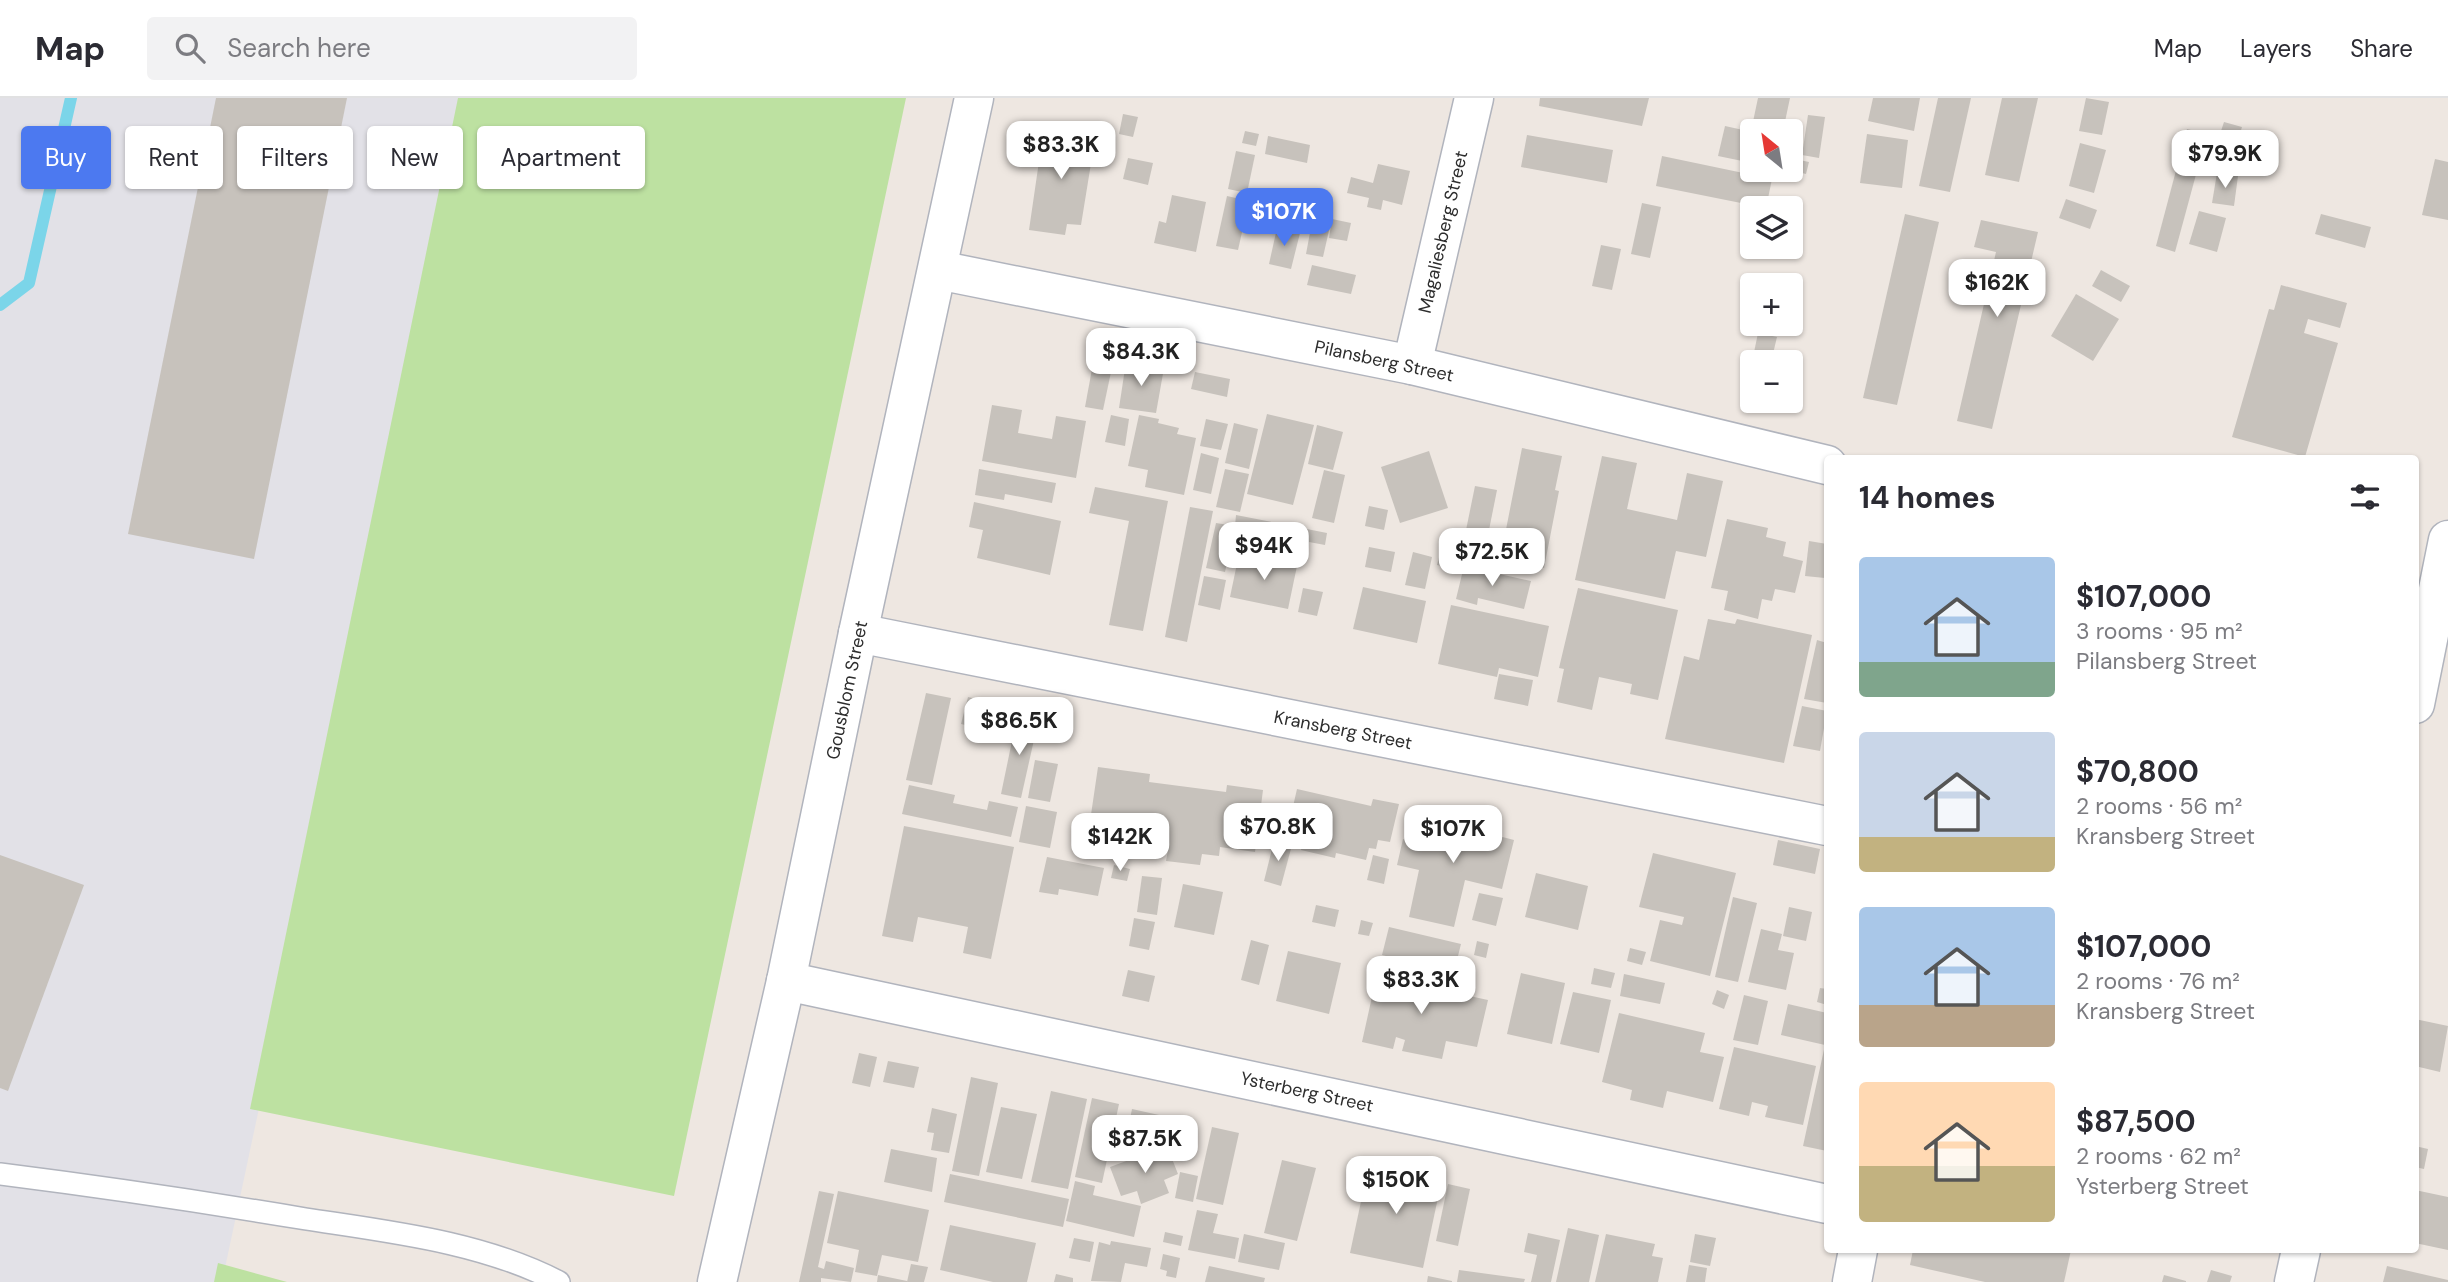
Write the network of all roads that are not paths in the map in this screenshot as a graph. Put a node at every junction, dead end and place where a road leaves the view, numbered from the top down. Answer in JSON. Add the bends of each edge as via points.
{"nodes":[{"id":1,"x":974,"y":98,"type":"edge"},
{"id":2,"x":1474,"y":98,"type":"edge"},
{"id":3,"x":938,"y":270,"type":"junction"},
{"id":4,"x":1412,"y":365,"type":"junction"},
{"id":5,"x":1824,"y":464,"type":"edge"},
{"id":6,"x":2448,"y":540,"type":"edge"},
{"id":7,"x":2439,"y":632,"type":"edge"},
{"id":8,"x":858,"y":633,"type":"junction"},
{"id":9,"x":2419,"y":692,"type":"edge"},
{"id":10,"x":1824,"y":825,"type":"edge"},
{"id":11,"x":786,"y":981,"type":"junction"},
{"id":12,"x":0,"y":1174,"type":"edge"},
{"id":13,"x":1824,"y":1203,"type":"edge"},
{"id":14,"x":1857,"y":1253,"type":"edge"},
{"id":15,"x":2300,"y":1253,"type":"edge"},
{"id":16,"x":559,"y":1282,"type":"edge"},
{"id":17,"x":717,"y":1282,"type":"edge"},
{"id":18,"x":1852,"y":1282,"type":"edge"},
{"id":19,"x":2294,"y":1282,"type":"edge"}],
"edges":[{"from":1,"to":3,"type":"street","name":"Gousblom Street"},
{"from":2,"to":4,"type":"street","name":"Magaliesberg Street"},
{"from":3,"to":4,"type":"street","name":"Pilansberg Street"},
{"from":3,"to":8,"type":"street","name":"Gousblom Street"},
{"from":4,"to":5,"type":"street","name":"Pilansberg Street"},
{"from":6,"to":7,"type":"street"},
{"from":7,"to":9,"type":"street"},
{"from":8,"to":10,"type":"street","name":"Kransberg Street"},
{"from":8,"to":11,"type":"street","name":"Gousblom Street"},
{"from":11,"to":13,"type":"street","name":"Ysterberg Street"},
{"from":11,"to":17,"type":"street","name":"Gousblom Street"},
{"from":12,"to":16,"type":"lane","via":[[404,1234],[470,1249]]},
{"from":14,"to":18,"type":"street"},
{"from":15,"to":19,"type":"street"}]}
